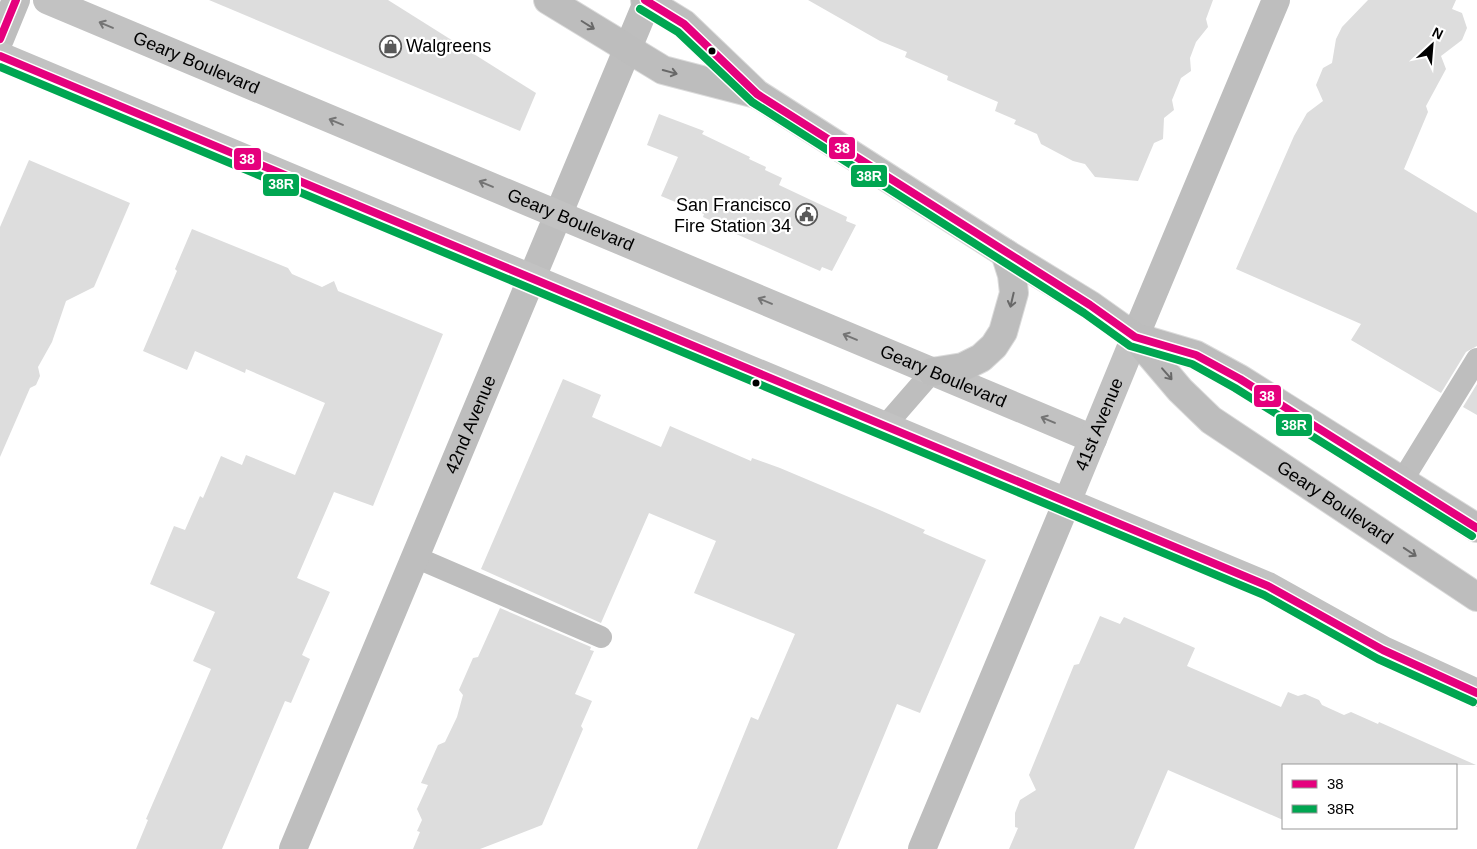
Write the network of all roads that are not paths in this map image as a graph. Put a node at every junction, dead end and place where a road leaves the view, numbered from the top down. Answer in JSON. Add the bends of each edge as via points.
{"nodes":[{"id":1,"x":16,"y":0,"type":"edge"},
{"id":2,"x":47,"y":0,"type":"edge"},
{"id":3,"x":548,"y":0,"type":"edge"},
{"id":4,"x":647,"y":0,"type":"edge"},
{"id":5,"x":1276,"y":0,"type":"edge"},
{"id":6,"x":0,"y":39,"type":"edge"},
{"id":7,"x":627,"y":50,"type":"junction"},
{"id":8,"x":0,"y":56,"type":"edge"},
{"id":9,"x":757,"y":94,"type":"junction"},
{"id":10,"x":558,"y":214,"type":"junction"},
{"id":11,"x":1005,"y":253,"type":"junction"},
{"id":12,"x":532,"y":278,"type":"junction"},
{"id":13,"x":1135,"y":337,"type":"junction"},
{"id":14,"x":1477,"y":359,"type":"edge"},
{"id":15,"x":932,"y":372,"type":"junction"},
{"id":16,"x":885,"y":426,"type":"junction"},
{"id":17,"x":1093,"y":439,"type":"junction"},
{"id":18,"x":1402,"y":481,"type":"junction"},
{"id":19,"x":1066,"y":502,"type":"junction"},
{"id":20,"x":1477,"y":528,"type":"edge"},
{"id":21,"x":415,"y":557,"type":"junction"},
{"id":22,"x":1477,"y":597,"type":"edge"},
{"id":23,"x":601,"y":637,"type":"dead end"},
{"id":24,"x":1477,"y":693,"type":"edge"},
{"id":25,"x":293,"y":849,"type":"edge"},
{"id":26,"x":922,"y":849,"type":"edge"}],
"edges":[{"from":1,"to":6,"type":"street"},
{"from":10,"to":2,"type":"street","name":"Geary Boulevard","one_way":true},
{"from":3,"to":7,"type":"main road","name":"Geary Boulevard","one_way":true},
{"from":4,"to":7,"type":"street","name":"42nd Avenue"},
{"from":4,"to":9,"type":"main road","name":"Geary Boulevard","via":[[684,24]]},
{"from":5,"to":13,"type":"street","name":"41st Avenue"},
{"from":7,"to":9,"type":"main road","name":"Geary Boulevard","one_way":true,"via":[[663,70]]},
{"from":7,"to":10,"type":"street","name":"42nd Avenue"},
{"from":8,"to":12,"type":"street"},
{"from":9,"to":11,"type":"main road","name":"Geary Boulevard"},
{"from":10,"to":12,"type":"street","name":"42nd Avenue"},
{"from":15,"to":10,"type":"street","name":"Geary Boulevard","one_way":true},
{"from":11,"to":13,"type":"main road","name":"Geary Boulevard"},
{"from":11,"to":15,"type":"main road","one_way":true,"via":[[1014,293],[1003,332],[981,358],[963,367]]},
{"from":12,"to":16,"type":"street"},
{"from":12,"to":21,"type":"street","name":"42nd Avenue"},
{"from":13,"to":17,"type":"street","name":"41st Avenue"},
{"from":13,"to":18,"type":"main road","name":"Geary Boulevard","via":[[1196,355]]},
{"from":13,"to":22,"type":"main road","name":"Geary Boulevard","one_way":true,"via":[[1210,420]]},
{"from":14,"to":18,"type":"lane"},
{"from":15,"to":16,"type":"lane"},
{"from":17,"to":15,"type":"street","name":"Geary Boulevard","one_way":true},
{"from":16,"to":19,"type":"street"},
{"from":17,"to":19,"type":"street","name":"41st Avenue"},
{"from":18,"to":20,"type":"main road","name":"Geary Boulevard"},
{"from":19,"to":24,"type":"street","via":[[1268,586],[1383,650]]},
{"from":19,"to":26,"type":"street","name":"41st Avenue"},
{"from":21,"to":23,"type":"lane"},
{"from":21,"to":25,"type":"street","name":"42nd Avenue"}]}
